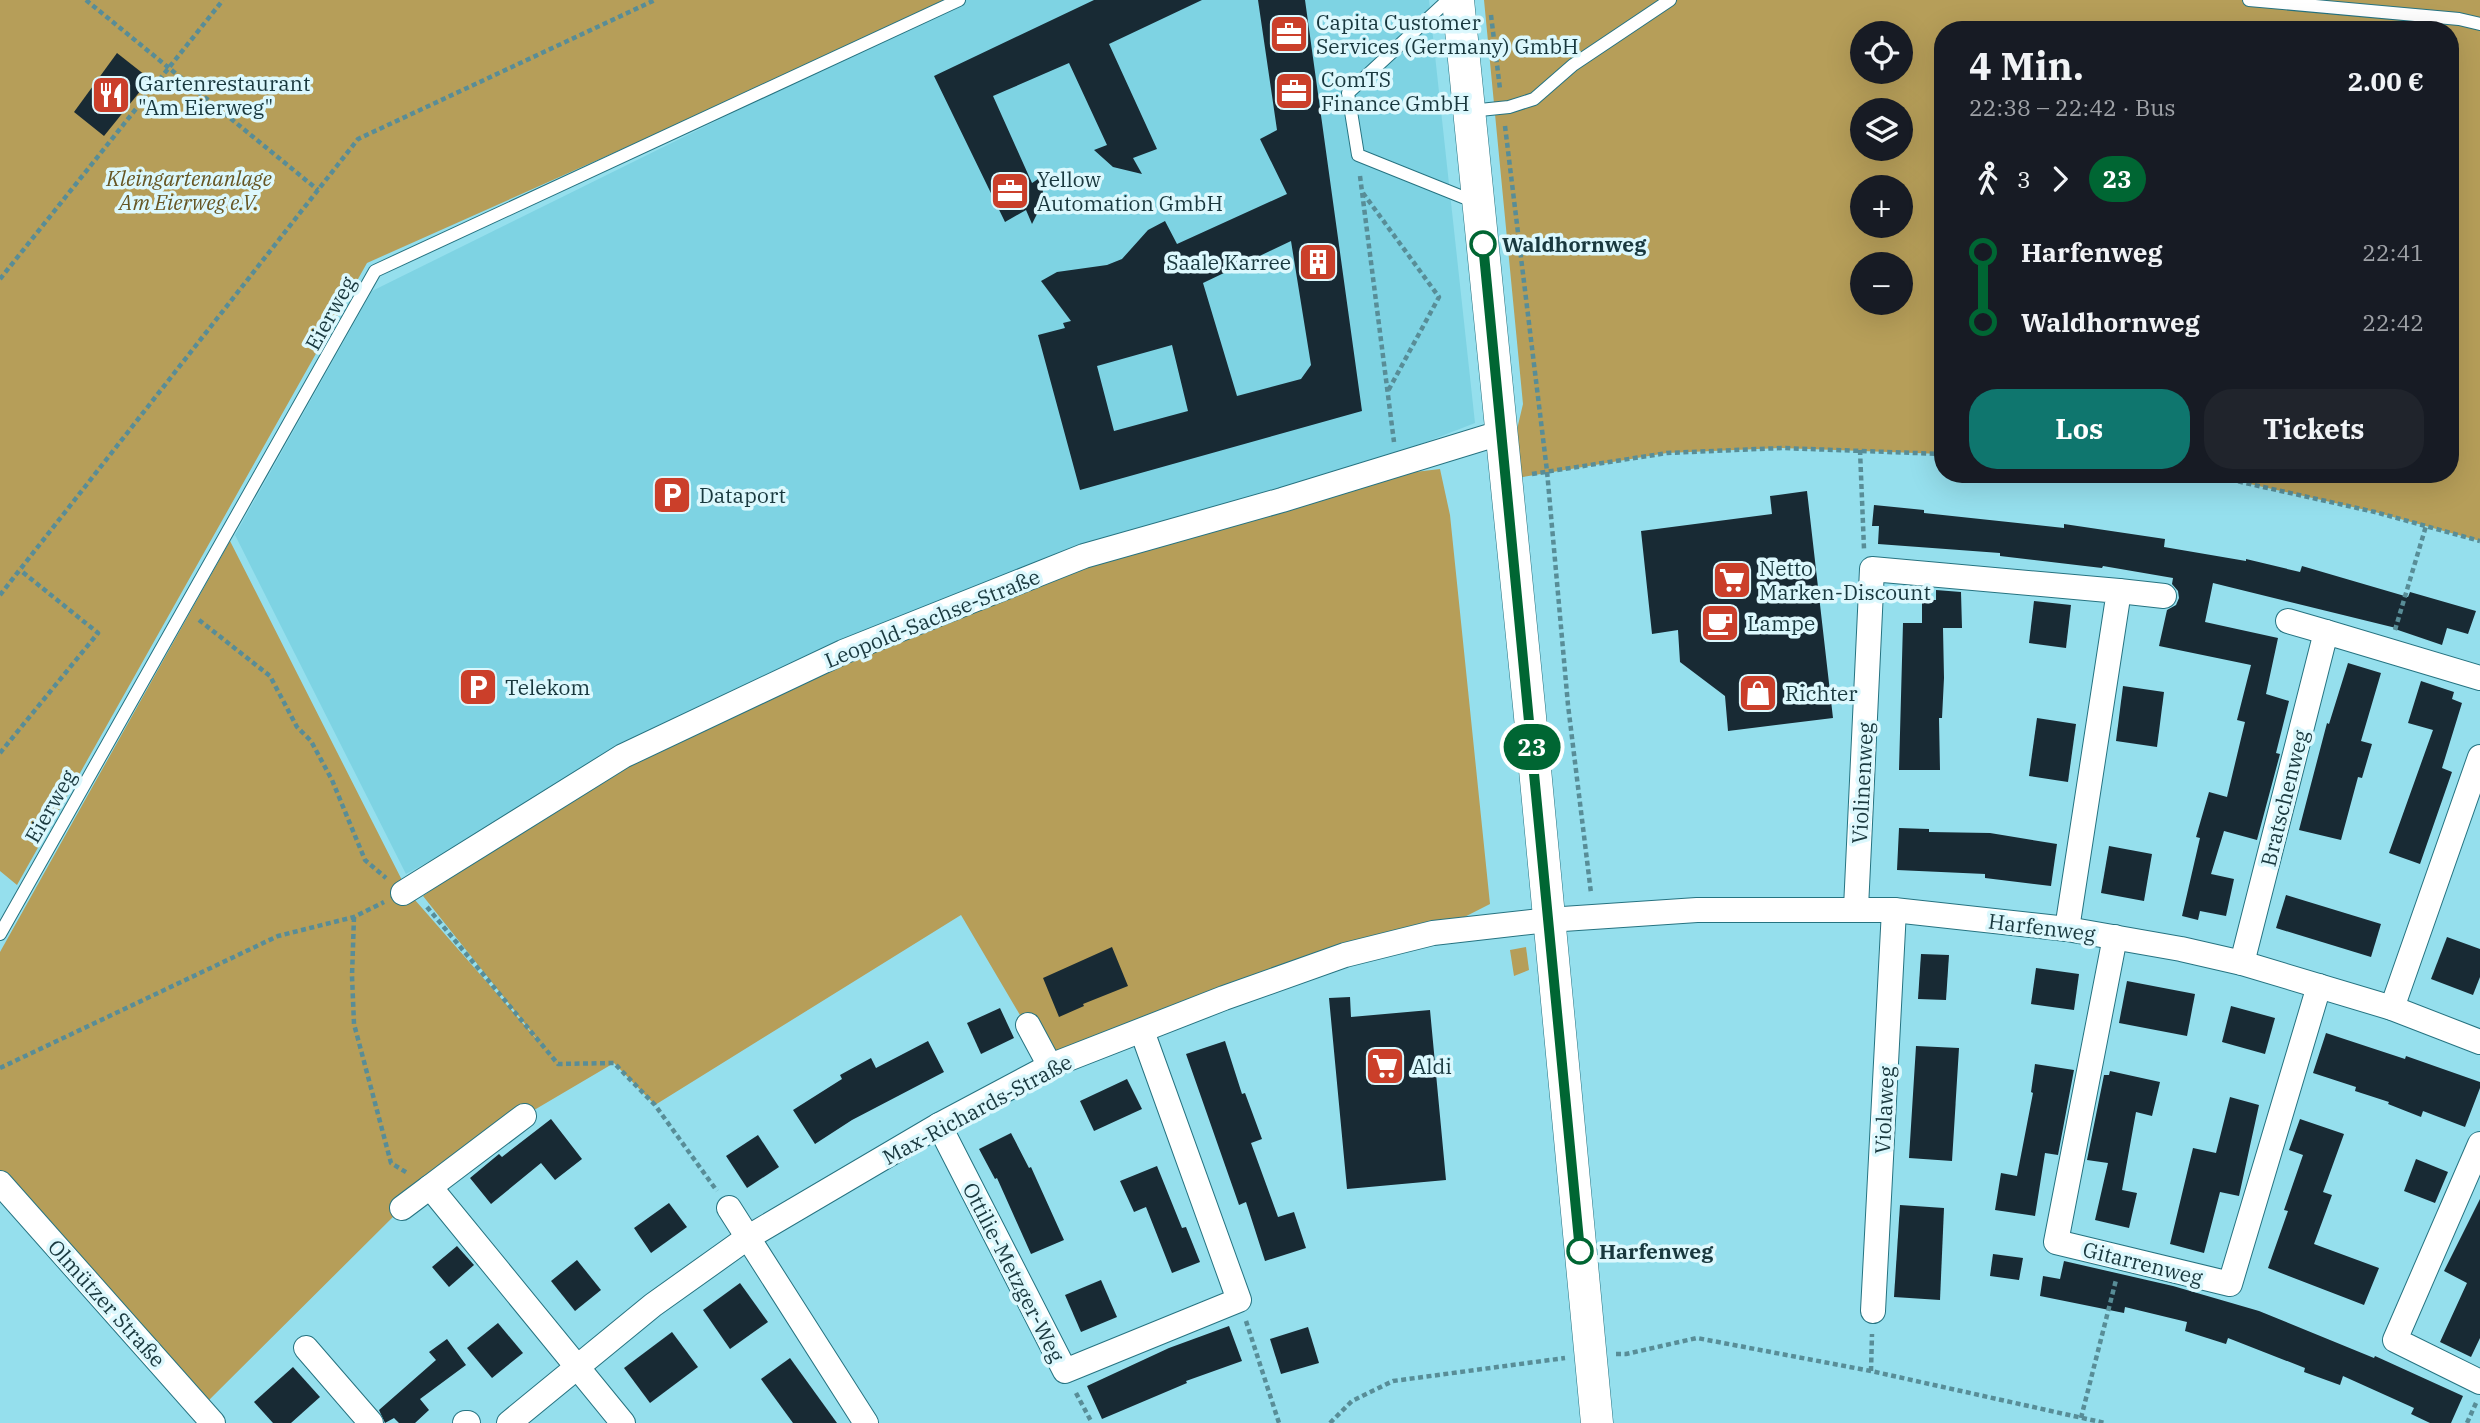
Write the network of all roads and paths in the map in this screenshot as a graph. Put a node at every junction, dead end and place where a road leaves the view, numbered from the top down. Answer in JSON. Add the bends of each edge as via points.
{"nodes":[{"id":1,"x":86,"y":0,"type":"edge"},
{"id":2,"x":223,"y":0,"type":"edge"},
{"id":3,"x":654,"y":0,"type":"edge"},
{"id":4,"x":959,"y":0,"type":"edge"},
{"id":5,"x":1448,"y":0,"type":"edge"},
{"id":6,"x":1458,"y":0,"type":"edge"},
{"id":7,"x":1670,"y":0,"type":"edge"},
{"id":8,"x":2249,"y":0,"type":"edge"},
{"id":9,"x":1490,"y":13,"type":"dead end"},
{"id":10,"x":2480,"y":24,"type":"edge"},
{"id":11,"x":168,"y":69,"type":"junction"},
{"id":12,"x":1503,"y":108,"type":"junction"},
{"id":13,"x":1470,"y":111,"type":"junction"},
{"id":14,"x":1357,"y":155,"type":"junction"},
{"id":15,"x":318,"y":190,"type":"junction"},
{"id":16,"x":1362,"y":192,"type":"junction"},
{"id":17,"x":1479,"y":204,"type":"junction"},
{"id":18,"x":0,"y":279,"type":"edge"},
{"id":19,"x":1388,"y":392,"type":"junction"},
{"id":20,"x":1500,"y":433,"type":"junction"},
{"id":21,"x":1860,"y":450,"type":"junction"},
{"id":22,"x":1934,"y":454,"type":"edge"},
{"id":23,"x":1397,"y":465,"type":"junction"},
{"id":24,"x":1547,"y":471,"type":"junction"},
{"id":25,"x":1506,"y":480,"type":"junction"},
{"id":26,"x":2244,"y":483,"type":"edge"},
{"id":27,"x":2426,"y":526,"type":"junction"},
{"id":28,"x":2480,"y":541,"type":"edge"},
{"id":29,"x":1872,"y":569,"type":"junction"},
{"id":30,"x":20,"y":570,"type":"junction"},
{"id":31,"x":2119,"y":592,"type":"junction"},
{"id":32,"x":0,"y":595,"type":"edge"},
{"id":33,"x":2164,"y":596,"type":"dead end"},
{"id":34,"x":185,"y":609,"type":"junction"},
{"id":35,"x":2288,"y":621,"type":"dead end"},
{"id":36,"x":2326,"y":632,"type":"junction"},
{"id":37,"x":2389,"y":650,"type":"junction"},
{"id":38,"x":2480,"y":678,"type":"edge"},
{"id":39,"x":0,"y":753,"type":"edge"},
{"id":40,"x":2480,"y":757,"type":"edge"},
{"id":41,"x":403,"y":893,"type":"junction"},
{"id":42,"x":1856,"y":908,"type":"junction"},
{"id":43,"x":1894,"y":909,"type":"junction"},
{"id":44,"x":1594,"y":916,"type":"junction"},
{"id":45,"x":354,"y":917,"type":"junction"},
{"id":46,"x":1548,"y":920,"type":"junction"},
{"id":47,"x":2067,"y":929,"type":"junction"},
{"id":48,"x":0,"y":934,"type":"edge"},
{"id":49,"x":2115,"y":937,"type":"junction"},
{"id":50,"x":2242,"y":963,"type":"junction"},
{"id":51,"x":2319,"y":986,"type":"junction"},
{"id":52,"x":2392,"y":1008,"type":"junction"},
{"id":53,"x":1028,"y":1025,"type":"dead end"},
{"id":54,"x":1142,"y":1031,"type":"junction"},
{"id":55,"x":2480,"y":1042,"type":"edge"},
{"id":56,"x":1050,"y":1066,"type":"junction"},
{"id":57,"x":0,"y":1068,"type":"edge"},
{"id":58,"x":524,"y":1116,"type":"dead end"},
{"id":59,"x":939,"y":1125,"type":"junction"},
{"id":60,"x":2480,"y":1143,"type":"edge"},
{"id":61,"x":0,"y":1183,"type":"edge"},
{"id":62,"x":430,"y":1187,"type":"junction"},
{"id":63,"x":402,"y":1208,"type":"dead end"},
{"id":64,"x":729,"y":1208,"type":"joint"},
{"id":65,"x":747,"y":1238,"type":"junction"},
{"id":66,"x":2122,"y":1257,"type":"junction"},
{"id":67,"x":1239,"y":1300,"type":"junction"},
{"id":68,"x":1873,"y":1311,"type":"joint"},
{"id":69,"x":306,"y":1348,"type":"dead end"},
{"id":70,"x":1590,"y":1355,"type":"junction"},
{"id":71,"x":577,"y":1367,"type":"junction"},
{"id":72,"x":1065,"y":1371,"type":"junction"},
{"id":73,"x":1871,"y":1371,"type":"junction"},
{"id":74,"x":2480,"y":1382,"type":"edge"},
{"id":75,"x":2480,"y":1396,"type":"edge"},
{"id":76,"x":2081,"y":1418,"type":"junction"},
{"id":77,"x":213,"y":1423,"type":"edge"},
{"id":78,"x":371,"y":1423,"type":"edge"},
{"id":79,"x":509,"y":1423,"type":"edge"},
{"id":80,"x":624,"y":1423,"type":"edge"},
{"id":81,"x":866,"y":1423,"type":"edge"},
{"id":82,"x":1092,"y":1423,"type":"edge"},
{"id":83,"x":1279,"y":1423,"type":"edge"},
{"id":84,"x":1330,"y":1423,"type":"edge"},
{"id":85,"x":1597,"y":1423,"type":"edge"},
{"id":86,"x":2105,"y":1423,"type":"edge"},
{"id":87,"x":2466,"y":1423,"type":"edge"}],
"edges":[{"from":1,"to":11,"type":"path"},
{"from":2,"to":11,"type":"path"},
{"from":3,"to":15,"type":"path","via":[[358,139]]},
{"from":4,"to":34,"type":"lane","name":"Eierweg","via":[[375,271]]},
{"from":5,"to":14,"type":"lane","via":[[1348,93]]},
{"from":6,"to":13,"type":"street"},
{"from":7,"to":12,"type":"lane","via":[[1573,65],[1534,99]]},
{"from":8,"to":10,"type":"lane"},
{"from":9,"to":12,"type":"path"},
{"from":11,"to":15,"type":"path"},
{"from":11,"to":18,"type":"path"},
{"from":12,"to":13,"type":"lane"},
{"from":12,"to":24,"type":"path"},
{"from":13,"to":17,"type":"street"},
{"from":14,"to":16,"type":"path"},
{"from":14,"to":17,"type":"lane"},
{"from":15,"to":30,"type":"path"},
{"from":16,"to":19,"type":"path"},
{"from":16,"to":19,"type":"path","via":[[1439,297]]},
{"from":17,"to":20,"type":"street"},
{"from":19,"to":23,"type":"path"},
{"from":20,"to":23,"type":"street","name":"Leopold-Sachse-Straße"},
{"from":20,"to":25,"type":"street"},
{"from":21,"to":22,"type":"path"},
{"from":21,"to":24,"type":"path","via":[[1782,447],[1667,453]]},
{"from":21,"to":29,"type":"path","via":[[1864,548]]},
{"from":23,"to":41,"type":"street","name":"Leopold-Sachse-Straße","via":[[1084,556],[843,652],[623,755]]},
{"from":24,"to":25,"type":"path"},
{"from":24,"to":44,"type":"path","via":[[1568,705]]},
{"from":25,"to":46,"type":"street"},
{"from":26,"to":27,"type":"path"},
{"from":27,"to":28,"type":"path"},
{"from":27,"to":37,"type":"path"},
{"from":29,"to":31,"type":"street"},
{"from":29,"to":42,"type":"street","name":"Violinenweg"},
{"from":30,"to":32,"type":"path"},
{"from":30,"to":39,"type":"path","via":[[98,633]]},
{"from":31,"to":33,"type":"street"},
{"from":31,"to":47,"type":"street"},
{"from":34,"to":41,"type":"path","via":[[270,676],[321,760],[365,859]]},
{"from":34,"to":48,"type":"lane","name":"Eierweg"},
{"from":35,"to":36,"type":"street"},
{"from":36,"to":37,"type":"street"},
{"from":36,"to":50,"type":"street","name":"Bratschenweg"},
{"from":37,"to":38,"type":"street"},
{"from":40,"to":52,"type":"street"},
{"from":41,"to":45,"type":"path"},
{"from":41,"to":64,"type":"path","via":[[420,898],[558,1064],[614,1063],[655,1105]]},
{"from":42,"to":43,"type":"street","name":"Harfenweg"},
{"from":42,"to":44,"type":"street","name":"Harfenweg"},
{"from":43,"to":47,"type":"street","name":"Harfenweg"},
{"from":43,"to":68,"type":"street","name":"Violaweg"},
{"from":44,"to":46,"type":"street","name":"Harfenweg"},
{"from":45,"to":57,"type":"path","via":[[278,936]]},
{"from":45,"to":62,"type":"path","via":[[354,1024],[391,1163]]},
{"from":46,"to":54,"type":"street","name":"Max-Richards-Straße","via":[[1433,933],[1345,955]]},
{"from":46,"to":70,"type":"street"},
{"from":47,"to":49,"type":"street","name":"Harfenweg"},
{"from":49,"to":50,"type":"street","name":"Harfenweg"},
{"from":49,"to":66,"type":"street","name":"Gitarrenweg","via":[[2056,1242]]},
{"from":50,"to":51,"type":"street","name":"Harfenweg"},
{"from":51,"to":52,"type":"street","name":"Harfenweg"},
{"from":51,"to":66,"type":"street","name":"Gitarrenweg","via":[[2230,1284]]},
{"from":52,"to":55,"type":"street","name":"Harfenweg"},
{"from":53,"to":56,"type":"street"},
{"from":54,"to":56,"type":"street","name":"Max-Richards-Straße"},
{"from":54,"to":67,"type":"street"},
{"from":56,"to":59,"type":"street","name":"Max-Richards-Straße"},
{"from":58,"to":62,"type":"street"},
{"from":59,"to":65,"type":"street","name":"Max-Richards-Straße"},
{"from":59,"to":72,"type":"street","name":"Ottilie-Metzger-Weg"},
{"from":60,"to":74,"type":"street","via":[[2395,1340]]},
{"from":61,"to":77,"type":"street","name":"Olmützer Straße"},
{"from":62,"to":63,"type":"street"},
{"from":62,"to":71,"type":"street"},
{"from":64,"to":65,"type":"street"},
{"from":65,"to":71,"type":"street","name":"Max-Richards-Straße"},
{"from":65,"to":81,"type":"street"},
{"from":66,"to":76,"type":"path"},
{"from":67,"to":72,"type":"street","name":"Ottilie-Metzger-Weg"},
{"from":67,"to":83,"type":"path"},
{"from":68,"to":73,"type":"path"},
{"from":69,"to":78,"type":"street"},
{"from":70,"to":73,"type":"path","via":[[1626,1354],[1697,1338]]},
{"from":70,"to":84,"type":"path","via":[[1393,1381],[1352,1401]]},
{"from":70,"to":85,"type":"street"},
{"from":71,"to":79,"type":"street","name":"Max-Richards-Straße"},
{"from":71,"to":80,"type":"street"},
{"from":72,"to":82,"type":"path"},
{"from":73,"to":76,"type":"path"},
{"from":75,"to":87,"type":"path"},
{"from":76,"to":86,"type":"path"}]}
